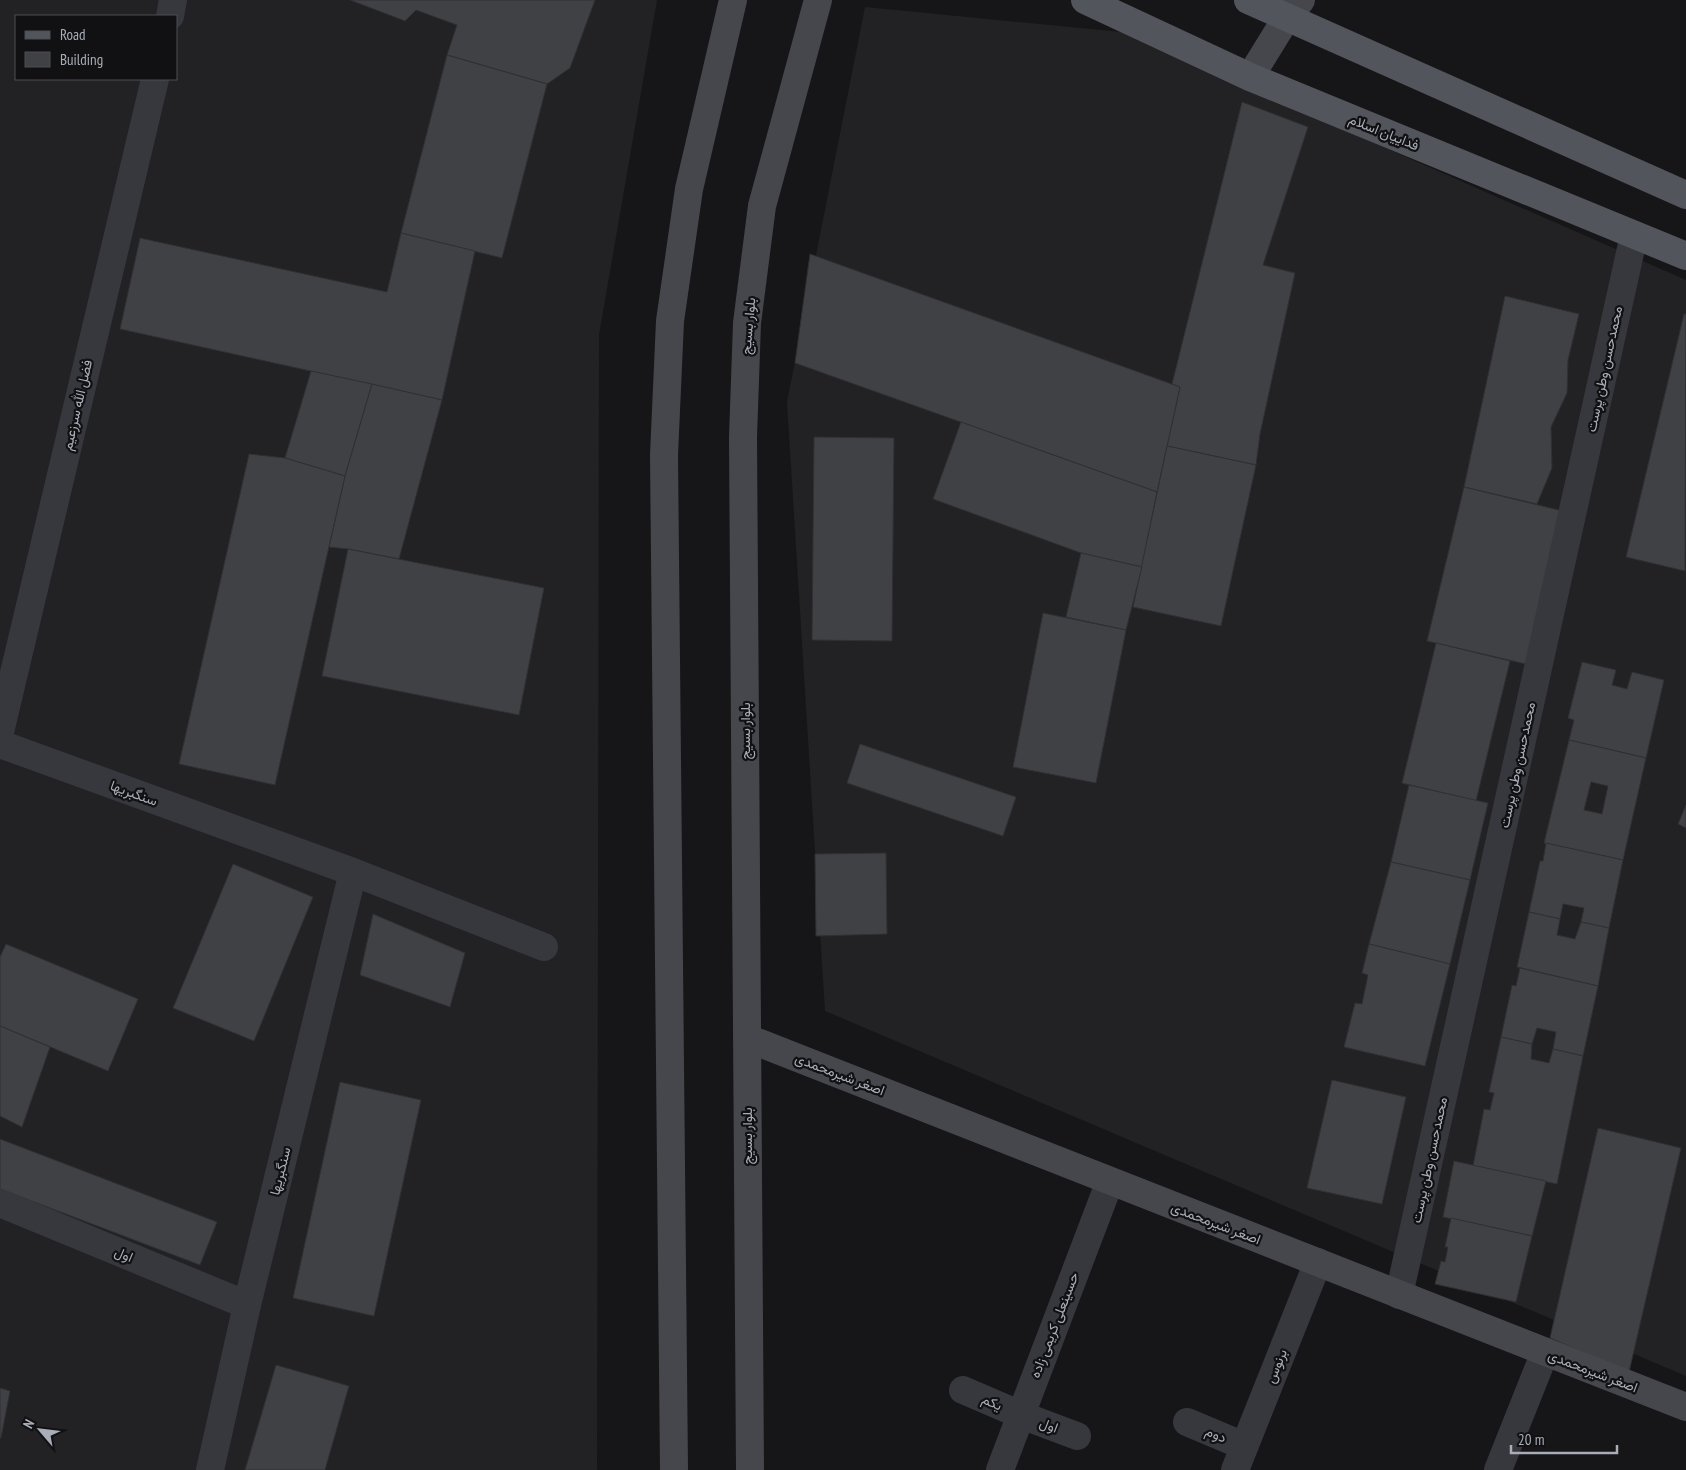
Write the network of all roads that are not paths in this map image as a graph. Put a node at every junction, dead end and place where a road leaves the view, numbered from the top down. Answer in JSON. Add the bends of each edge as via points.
{"nodes":[{"id":1,"x":173,"y":0,"type":"edge"},
{"id":2,"x":733,"y":0,"type":"edge"},
{"id":3,"x":818,"y":0,"type":"edge"},
{"id":4,"x":1085,"y":0,"type":"edge"},
{"id":5,"x":1248,"y":0,"type":"edge"},
{"id":6,"x":1294,"y":9,"type":"edge"},
{"id":7,"x":170,"y":15,"type":"edge"},
{"id":8,"x":1250,"y":77,"type":"junction"},
{"id":9,"x":155,"y":80,"type":"edge"},
{"id":10,"x":1686,"y":195,"type":"edge"},
{"id":11,"x":1634,"y":235,"type":"junction"},
{"id":12,"x":1686,"y":256,"type":"edge"},
{"id":13,"x":0,"y":732,"type":"edge"},
{"id":14,"x":0,"y":744,"type":"edge"},
{"id":15,"x":353,"y":872,"type":"junction"},
{"id":16,"x":544,"y":947,"type":"dead end"},
{"id":17,"x":747,"y":1038,"type":"junction"},
{"id":18,"x":1110,"y":1180,"type":"junction"},
{"id":19,"x":0,"y":1203,"type":"edge"},
{"id":20,"x":1318,"y":1262,"type":"junction"},
{"id":21,"x":1399,"y":1295,"type":"junction"},
{"id":22,"x":247,"y":1306,"type":"junction"},
{"id":23,"x":1545,"y":1352,"type":"junction"},
{"id":24,"x":963,"y":1390,"type":"dead end"},
{"id":25,"x":1686,"y":1407,"type":"edge"},
{"id":26,"x":1020,"y":1414,"type":"junction"},
{"id":27,"x":1188,"y":1422,"type":"dead end"},
{"id":28,"x":1077,"y":1436,"type":"dead end"},
{"id":29,"x":1239,"y":1458,"type":"edge"},
{"id":30,"x":210,"y":1470,"type":"edge"},
{"id":31,"x":674,"y":1470,"type":"edge"},
{"id":32,"x":750,"y":1470,"type":"edge"},
{"id":33,"x":1000,"y":1470,"type":"edge"},
{"id":34,"x":1498,"y":1470,"type":"edge"}],
"edges":[{"from":1,"to":7,"type":"street"},
{"from":2,"to":31,"type":"main road","via":[[689,189],[670,321],[665,436]]},
{"from":3,"to":17,"type":"main road","name":"بلوار بسیج","via":[[762,206],[747,323],[743,447]]},
{"from":4,"to":8,"type":"main road","name":"فداییان اسلام"},
{"from":5,"to":6,"type":"main road"},
{"from":6,"to":8,"type":"main road"},
{"from":6,"to":10,"type":"main road"},
{"from":8,"to":11,"type":"main road","name":"فداییان اسلام"},
{"from":9,"to":13,"type":"street","name":"فضل الله سرزعیم"},
{"from":11,"to":12,"type":"main road","name":"فداییان اسلام"},
{"from":11,"to":21,"type":"street","name":"محمدحسن وطن پرست"},
{"from":14,"to":15,"type":"street","name":"سنگبریها"},
{"from":15,"to":16,"type":"street","name":"سنگبریها"},
{"from":15,"to":22,"type":"street","name":"سنگبریها"},
{"from":17,"to":18,"type":"main road","name":"اصغر شیرمحمدی"},
{"from":17,"to":32,"type":"main road","name":"بلوار بسیج"},
{"from":18,"to":20,"type":"main road","name":"اصغر شیرمحمدی"},
{"from":18,"to":26,"type":"street","name":"حسینعلی کریمی زاده"},
{"from":19,"to":22,"type":"street","name":"اول"},
{"from":20,"to":21,"type":"main road","name":"اصغر شیرمحمدی"},
{"from":20,"to":29,"type":"street","name":"برنوس"},
{"from":21,"to":23,"type":"main road","name":"اصغر شیرمحمدی"},
{"from":22,"to":30,"type":"street","name":"سنگبریها"},
{"from":23,"to":25,"type":"main road","name":"اصغر شیرمحمدی"},
{"from":23,"to":34,"type":"street"},
{"from":24,"to":26,"type":"street","name":"یکم"},
{"from":26,"to":28,"type":"street","name":"اول"},
{"from":26,"to":33,"type":"street","name":"حسینعلی کریمی زاده"},
{"from":27,"to":29,"type":"street","name":"دوم"}]}
